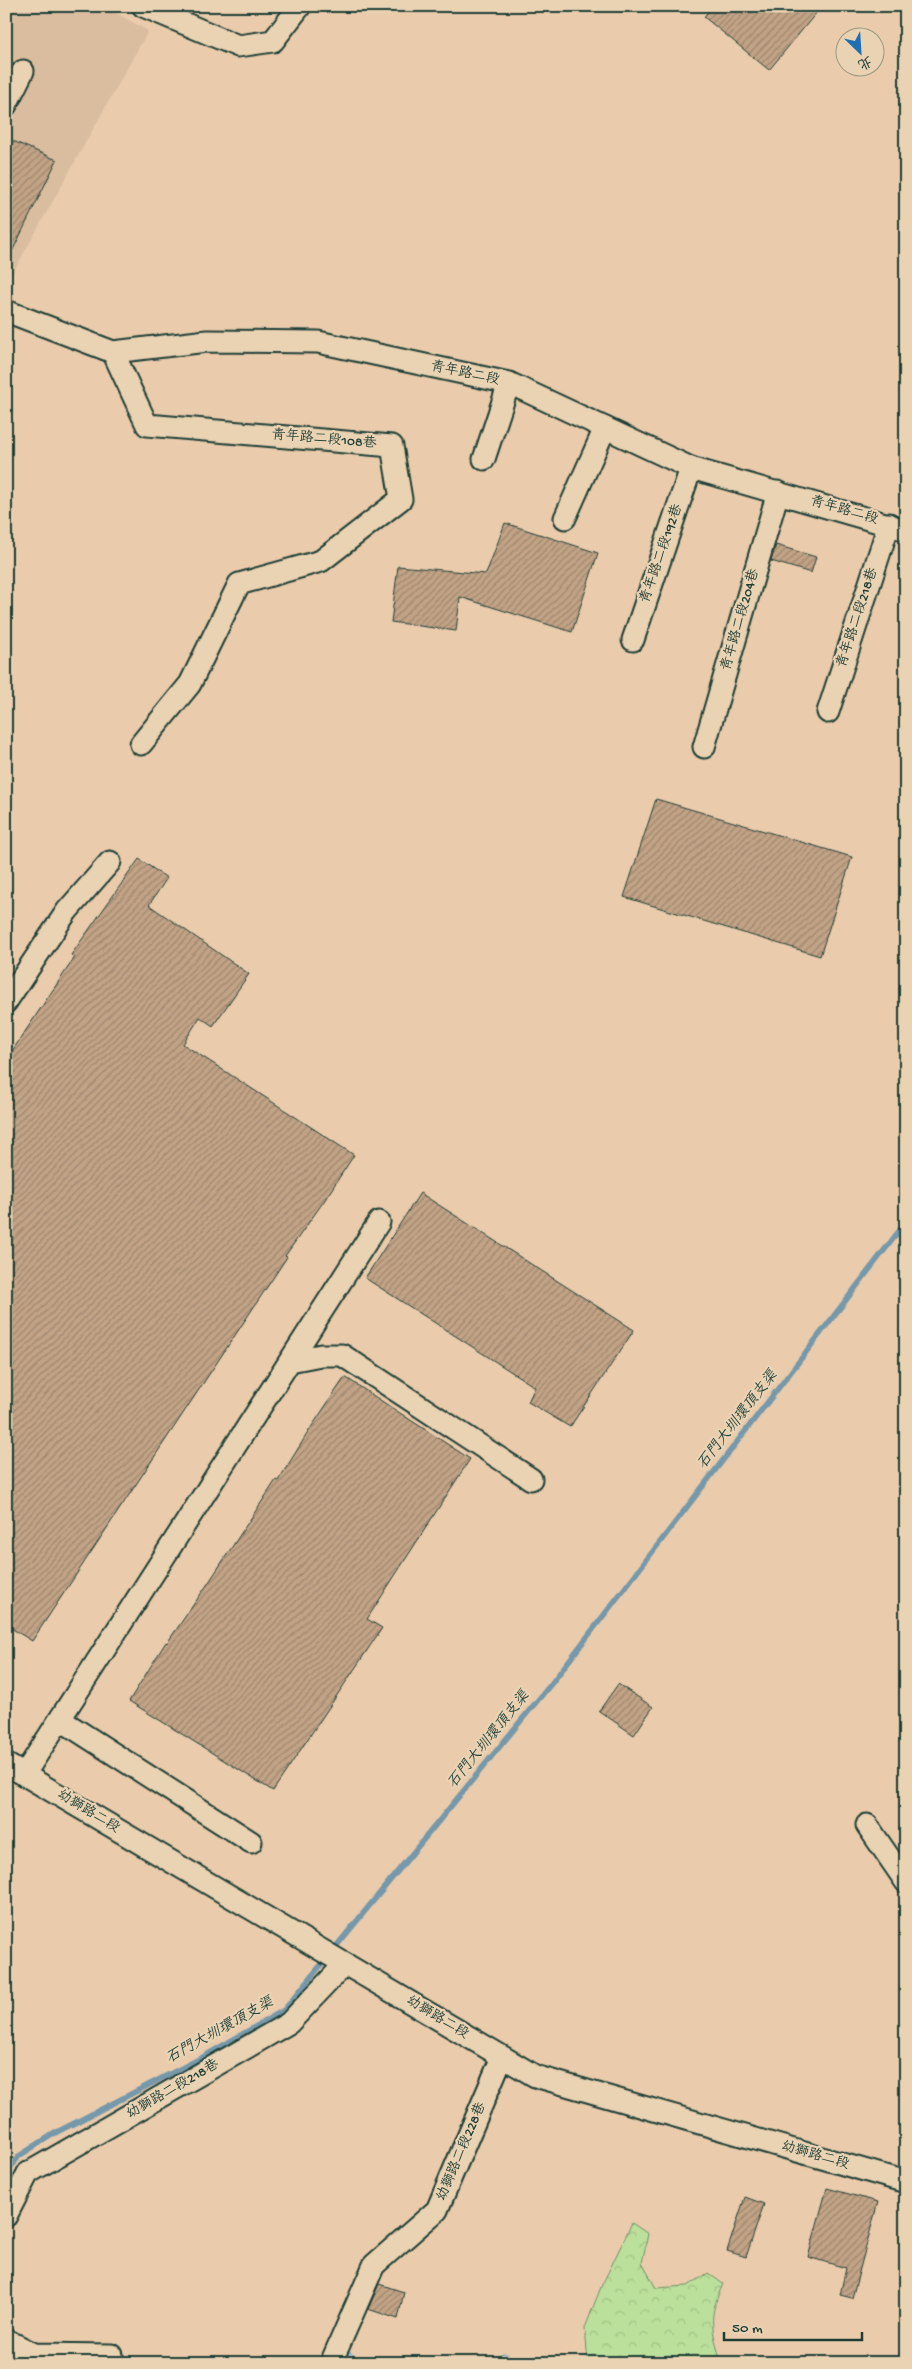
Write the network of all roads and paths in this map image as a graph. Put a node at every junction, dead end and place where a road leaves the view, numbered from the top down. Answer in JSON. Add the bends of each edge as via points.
{"nodes":[{"id":1,"x":144,"y":6,"type":"edge"},
{"id":2,"x":300,"y":6,"type":"edge"},
{"id":3,"x":23,"y":71,"type":"dead end"},
{"id":4,"x":6,"y":105,"type":"edge"},
{"id":5,"x":6,"y":312,"type":"edge"},
{"id":6,"x":113,"y":352,"type":"junction"},
{"id":7,"x":509,"y":383,"type":"junction"},
{"id":8,"x":605,"y":428,"type":"junction"},
{"id":9,"x":484,"y":459,"type":"dead end"},
{"id":10,"x":690,"y":468,"type":"junction"},
{"id":11,"x":778,"y":492,"type":"junction"},
{"id":12,"x":565,"y":518,"type":"dead end"},
{"id":13,"x":897,"y":527,"type":"edge"},
{"id":14,"x":633,"y":640,"type":"dead end"},
{"id":15,"x":828,"y":712,"type":"dead end"},
{"id":16,"x":141,"y":744,"type":"dead end"},
{"id":17,"x":704,"y":747,"type":"dead end"},
{"id":18,"x":110,"y":862,"type":"dead end"},
{"id":19,"x":6,"y":1002,"type":"edge"},
{"id":20,"x":379,"y":1222,"type":"dead end"},
{"id":21,"x":290,"y":1361,"type":"junction"},
{"id":22,"x":531,"y":1479,"type":"dead end"},
{"id":23,"x":61,"y":1720,"type":"junction"},
{"id":24,"x":6,"y":1764,"type":"edge"},
{"id":25,"x":24,"y":1775,"type":"junction"},
{"id":26,"x":867,"y":1825,"type":"dead end"},
{"id":27,"x":252,"y":1842,"type":"dead end"},
{"id":28,"x":906,"y":1882,"type":"edge"},
{"id":29,"x":345,"y":1964,"type":"junction"},
{"id":30,"x":502,"y":2057,"type":"junction"},
{"id":31,"x":906,"y":2182,"type":"edge"},
{"id":32,"x":6,"y":2216,"type":"edge"},
{"id":33,"x":6,"y":2340,"type":"edge"},
{"id":34,"x":112,"y":2355,"type":"dead end"},
{"id":35,"x":331,"y":2363,"type":"edge"}],
"edges":[{"from":1,"to":2,"type":"street","via":[[238,46],[273,41]]},
{"from":3,"to":4,"type":"street"},
{"from":5,"to":6,"type":"street","name":"青年路二段"},
{"from":6,"to":7,"type":"street","name":"青年路二段","via":[[207,341],[318,342]]},
{"from":6,"to":16,"type":"street","name":"青年路二段108巷","via":[[147,426],[392,446],[401,499],[321,561],[239,584],[190,684]]},
{"from":7,"to":8,"type":"street","name":"青年路二段"},
{"from":7,"to":9,"type":"street"},
{"from":8,"to":10,"type":"street","name":"青年路二段"},
{"from":8,"to":12,"type":"street"},
{"from":10,"to":11,"type":"street","name":"青年路二段"},
{"from":10,"to":14,"type":"street","name":"青年路二段192巷"},
{"from":11,"to":13,"type":"street","name":"青年路二段"},
{"from":11,"to":17,"type":"street","name":"青年路二段204巷"},
{"from":13,"to":15,"type":"street","name":"青年路二段218巷"},
{"from":18,"to":19,"type":"street","via":[[68,911]]},
{"from":20,"to":21,"type":"street"},
{"from":21,"to":22,"type":"street","via":[[321,1354],[342,1356]]},
{"from":21,"to":23,"type":"street"},
{"from":23,"to":25,"type":"street"},
{"from":23,"to":27,"type":"street"},
{"from":24,"to":25,"type":"street","name":"幼獅路二段"},
{"from":25,"to":29,"type":"street","name":"幼獅路二段"},
{"from":26,"to":28,"type":"street"},
{"from":29,"to":30,"type":"street","name":"幼獅路二段"},
{"from":29,"to":32,"type":"street","name":"幼獅路二段218巷","via":[[289,2023],[28,2172]]},
{"from":30,"to":31,"type":"street","name":"幼獅路二段","via":[[535,2076]]},
{"from":30,"to":35,"type":"street","name":"幼獅路二段228巷","via":[[437,2210],[374,2265]]},
{"from":33,"to":34,"type":"street","via":[[34,2354]]}]}
